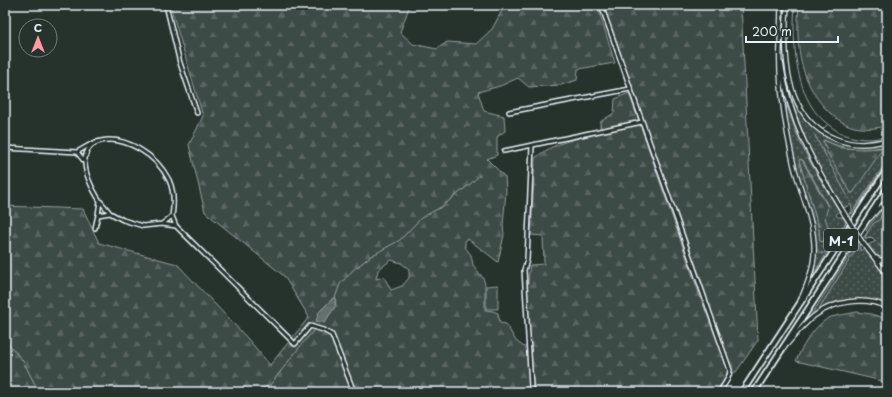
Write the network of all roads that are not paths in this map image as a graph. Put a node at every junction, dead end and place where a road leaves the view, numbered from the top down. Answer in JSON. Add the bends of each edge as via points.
{"nodes":[{"id":1,"x":166,"y":5,"type":"edge"},
{"id":2,"x":601,"y":5,"type":"edge"},
{"id":3,"x":781,"y":5,"type":"edge"},
{"id":4,"x":787,"y":5,"type":"edge"},
{"id":5,"x":780,"y":45,"type":"junction"},
{"id":6,"x":630,"y":89,"type":"junction"},
{"id":7,"x":509,"y":112,"type":"dead end"},
{"id":8,"x":197,"y":113,"type":"dead end"},
{"id":9,"x":642,"y":122,"type":"junction"},
{"id":10,"x":887,"y":140,"type":"edge"},
{"id":11,"x":93,"y":143,"type":"junction"},
{"id":12,"x":532,"y":146,"type":"junction"},
{"id":13,"x":5,"y":148,"type":"edge"},
{"id":14,"x":504,"y":151,"type":"dead end"},
{"id":15,"x":77,"y":152,"type":"junction"},
{"id":16,"x":84,"y":162,"type":"junction"},
{"id":17,"x":887,"y":170,"type":"edge"},
{"id":18,"x":887,"y":189,"type":"edge"},
{"id":19,"x":100,"y":201,"type":"junction"},
{"id":20,"x":887,"y":202,"type":"edge"},
{"id":21,"x":110,"y":213,"type":"junction"},
{"id":22,"x":98,"y":215,"type":"junction"},
{"id":23,"x":172,"y":216,"type":"junction"},
{"id":24,"x":162,"y":224,"type":"junction"},
{"id":25,"x":176,"y":226,"type":"junction"},
{"id":26,"x":95,"y":228,"type":"dead end"},
{"id":27,"x":860,"y":231,"type":"junction"},
{"id":28,"x":870,"y":252,"type":"junction"},
{"id":29,"x":887,"y":263,"type":"edge"},
{"id":30,"x":887,"y":274,"type":"edge"},
{"id":31,"x":887,"y":307,"type":"edge"},
{"id":32,"x":796,"y":310,"type":"junction"},
{"id":33,"x":780,"y":353,"type":"junction"},
{"id":34,"x":354,"y":392,"type":"edge"},
{"id":35,"x":529,"y":392,"type":"edge"},
{"id":36,"x":719,"y":392,"type":"edge"},
{"id":37,"x":742,"y":392,"type":"edge"},
{"id":38,"x":754,"y":392,"type":"edge"}],
"edges":[{"from":1,"to":8,"type":"street","via":[[180,63]]},
{"from":2,"to":6,"type":"street"},
{"from":3,"to":5,"type":"street"},
{"from":4,"to":10,"type":"street","via":[[789,76],[792,92],[802,113],[819,131],[838,140],[866,144]]},
{"from":5,"to":28,"type":"street","bridge":true,"via":[[786,91],[796,124],[811,158]]},
{"from":5,"to":32,"type":"street","via":[[780,72],[786,122],[794,166],[815,246],[811,274]]},
{"from":6,"to":7,"type":"street"},
{"from":6,"to":9,"type":"street"},
{"from":9,"to":12,"type":"street"},
{"from":9,"to":36,"type":"street","via":[[730,370]]},
{"from":11,"to":15,"type":"street"},
{"from":11,"to":16,"type":"street"},
{"from":11,"to":23,"type":"street","via":[[106,139],[125,142],[141,150],[160,166],[170,181],[174,201]]},
{"from":12,"to":14,"type":"street"},
{"from":12,"to":35,"type":"street","via":[[527,260],[524,270],[532,386]]},
{"from":13,"to":15,"type":"street"},
{"from":15,"to":16,"type":"street"},
{"from":16,"to":19,"type":"street","via":[[92,189]]},
{"from":17,"to":32,"type":"highway","number":"М-1"},
{"from":18,"to":27,"type":"highway","number":"М-1"},
{"from":19,"to":21,"type":"street"},
{"from":19,"to":22,"type":"street"},
{"from":20,"to":27,"type":"street"},
{"from":21,"to":22,"type":"street"},
{"from":21,"to":24,"type":"street","via":[[143,226]]},
{"from":22,"to":26,"type":"street"},
{"from":23,"to":24,"type":"street"},
{"from":23,"to":25,"type":"street"},
{"from":24,"to":25,"type":"street"},
{"from":25,"to":34,"type":"street","via":[[294,344],[310,326],[332,334]]},
{"from":27,"to":33,"type":"highway","number":"М-1"},
{"from":28,"to":29,"type":"street"},
{"from":28,"to":30,"type":"street"},
{"from":31,"to":33,"type":"street","via":[[875,303],[853,302],[826,309],[804,325]]},
{"from":32,"to":37,"type":"highway","number":"М-1"},
{"from":33,"to":38,"type":"highway","number":"М-1"}]}
